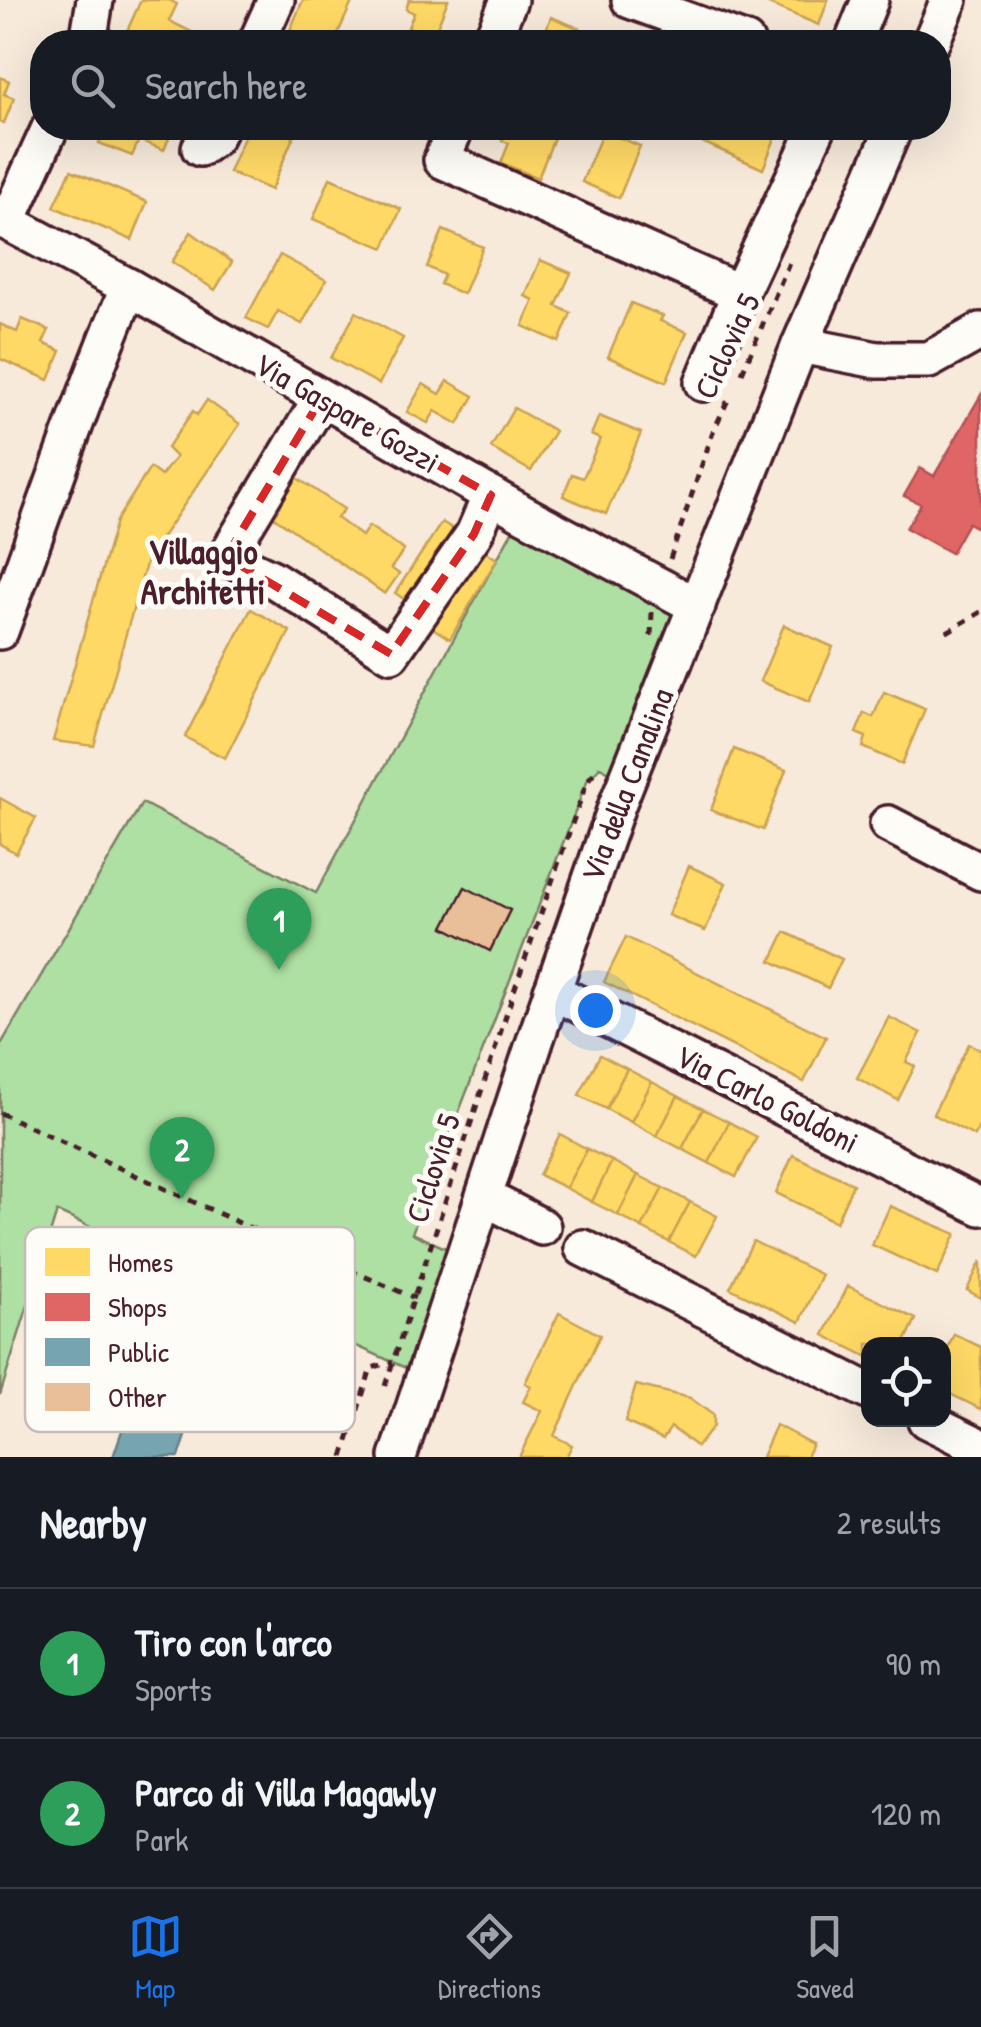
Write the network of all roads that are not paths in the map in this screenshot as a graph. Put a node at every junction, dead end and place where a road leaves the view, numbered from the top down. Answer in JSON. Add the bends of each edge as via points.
{"nodes":[{"id":1,"x":94,"y":0,"type":"edge"},
{"id":2,"x":276,"y":0,"type":"edge"},
{"id":3,"x":509,"y":0,"type":"edge"},
{"id":4,"x":630,"y":0,"type":"edge"},
{"id":5,"x":870,"y":0,"type":"edge"},
{"id":6,"x":949,"y":0,"type":"edge"},
{"id":7,"x":90,"y":30,"type":"edge"},
{"id":8,"x":262,"y":30,"type":"edge"},
{"id":9,"x":496,"y":30,"type":"edge"},
{"id":10,"x":713,"y":30,"type":"edge"},
{"id":11,"x":859,"y":30,"type":"edge"},
{"id":12,"x":935,"y":30,"type":"edge"},
{"id":13,"x":44,"y":140,"type":"edge"},
{"id":14,"x":451,"y":140,"type":"edge"},
{"id":15,"x":810,"y":140,"type":"edge"},
{"id":16,"x":889,"y":140,"type":"edge"},
{"id":17,"x":4,"y":220,"type":"edge"},
{"id":18,"x":129,"y":287,"type":"junction"},
{"id":19,"x":740,"y":293,"type":"junction"},
{"id":20,"x":981,"y":331,"type":"edge"},
{"id":21,"x":800,"y":345,"type":"junction"},
{"id":22,"x":723,"y":389,"type":"road end"},
{"id":23,"x":321,"y":399,"type":"junction"},
{"id":24,"x":491,"y":495,"type":"junction"},
{"id":25,"x":696,"y":606,"type":"junction"},
{"id":26,"x":0,"y":630,"type":"edge"},
{"id":27,"x":888,"y":824,"type":"dead end"},
{"id":28,"x":981,"y":872,"type":"edge"},
{"id":29,"x":552,"y":991,"type":"junction"},
{"id":30,"x":484,"y":1197,"type":"junction"},
{"id":31,"x":981,"y":1208,"type":"edge"},
{"id":32,"x":542,"y":1228,"type":"dead end"},
{"id":33,"x":583,"y":1248,"type":"dead end"},
{"id":34,"x":861,"y":1387,"type":"edge"},
{"id":35,"x":940,"y":1427,"type":"edge"},
{"id":36,"x":981,"y":1447,"type":"edge"},
{"id":37,"x":398,"y":1457,"type":"edge"}],
"edges":[{"from":1,"to":7,"type":"street"},
{"from":2,"to":8,"type":"street"},
{"from":3,"to":9,"type":"street"},
{"from":4,"to":10,"type":"street"},
{"from":5,"to":11,"type":"street"},
{"from":6,"to":12,"type":"street"},
{"from":13,"to":17,"type":"street"},
{"from":14,"to":19,"type":"street","via":[[442,160]]},
{"from":15,"to":19,"type":"street"},
{"from":16,"to":21,"type":"street","name":"Via della Canalina"},
{"from":17,"to":18,"type":"street","name":"Via Gaspare Gozzi"},
{"from":18,"to":23,"type":"street","name":"Via Gaspare Gozzi"},
{"from":18,"to":26,"type":"street"},
{"from":19,"to":22,"type":"street"},
{"from":20,"to":21,"type":"street","via":[[929,360],[878,360]]},
{"from":21,"to":25,"type":"street","name":"Via della Canalina"},
{"from":23,"to":24,"type":"street","name":"Via Gaspare Gozzi"},
{"from":23,"to":24,"type":"street","via":[[226,557],[391,654],[474,534]]},
{"from":24,"to":25,"type":"street","name":"Via Gaspare Gozzi"},
{"from":25,"to":29,"type":"street","name":"Via della Canalina"},
{"from":27,"to":28,"type":"street"},
{"from":29,"to":30,"type":"street","name":"Via della Canalina"},
{"from":29,"to":31,"type":"street","name":"Via Carlo Goldoni"},
{"from":30,"to":32,"type":"street"},
{"from":30,"to":37,"type":"street","name":"Via della Canalina"},
{"from":33,"to":34,"type":"street"},
{"from":35,"to":36,"type":"street"}]}
